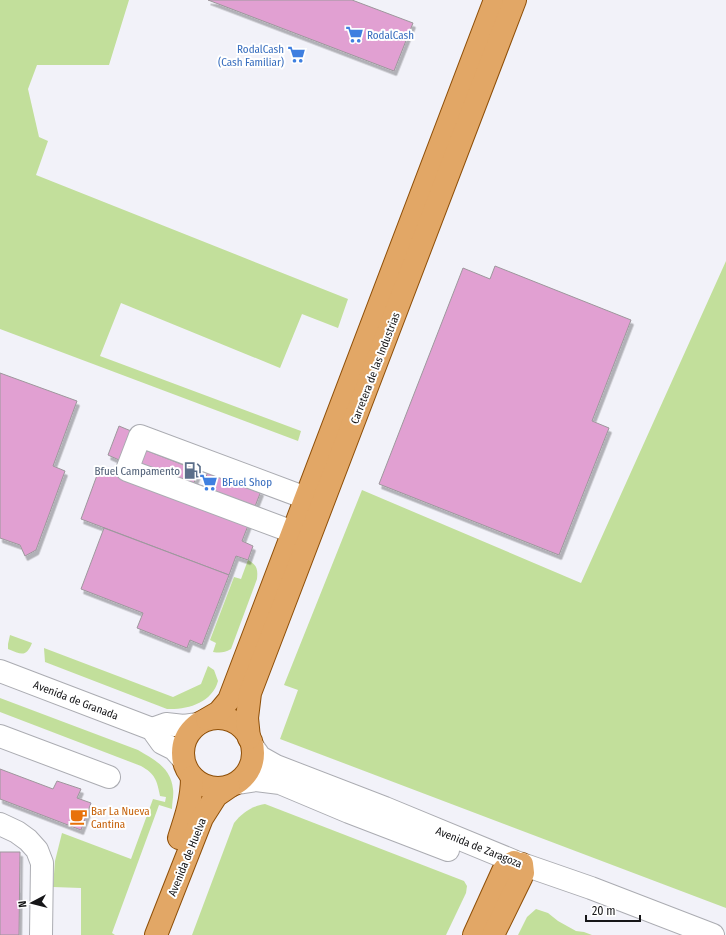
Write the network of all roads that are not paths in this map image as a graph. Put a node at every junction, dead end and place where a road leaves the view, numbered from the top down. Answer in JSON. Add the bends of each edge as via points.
{"nodes":[{"id":1,"x":495,"y":0,"type":"edge"},
{"id":2,"x":515,"y":0,"type":"edge"},
{"id":3,"x":306,"y":498,"type":"junction"},
{"id":4,"x":293,"y":532,"type":"junction"},
{"id":5,"x":0,"y":671,"type":"edge"},
{"id":6,"x":202,"y":722,"type":"junction"},
{"id":7,"x":152,"y":729,"type":"junction"},
{"id":8,"x":0,"y":736,"type":"edge"},
{"id":9,"x":251,"y":742,"type":"junction"},
{"id":10,"x":187,"y":768,"type":"junction"},
{"id":11,"x":109,"y":777,"type":"dead end"},
{"id":12,"x":233,"y":785,"type":"junction"},
{"id":13,"x":0,"y":824,"type":"edge"},
{"id":14,"x":515,"y":869,"type":"junction"},
{"id":15,"x":41,"y":935,"type":"edge"},
{"id":16,"x":143,"y":935,"type":"edge"},
{"id":17,"x":156,"y":935,"type":"edge"},
{"id":18,"x":474,"y":935,"type":"edge"},
{"id":19,"x":493,"y":935,"type":"edge"},
{"id":20,"x":674,"y":935,"type":"edge"},
{"id":21,"x":713,"y":935,"type":"edge"}],
"edges":[{"from":1,"to":3,"type":"main road","name":"Carretera de las Industrias"},
{"from":2,"to":9,"type":"main road","name":"Carretera de las Industrias","via":[[250,693],[247,718]]},
{"from":3,"to":4,"type":"main road","name":"Carretera de las Industrias"},
{"from":3,"to":4,"type":"street","via":[[140,436],[137,443],[127,470]]},
{"from":4,"to":6,"type":"main road","name":"Carretera de las Industrias","via":[[229,700],[219,712]]},
{"from":5,"to":7,"type":"street","name":"Avenida de Granada"},
{"from":6,"to":7,"type":"street","via":[[184,726],[166,724]]},
{"from":6,"to":9,"type":"main road","via":[[217,718],[236,723],[244,729]]},
{"from":6,"to":10,"type":"main road","via":[[190,731],[185,740],[183,749]]},
{"from":7,"to":10,"type":"street","name":"Avenida de Granada","via":[[162,743],[174,749]]},
{"from":8,"to":11,"type":"street"},
{"from":9,"to":12,"type":"main road","via":[[253,757],[250,767],[245,776]]},
{"from":9,"to":14,"type":"street","name":"Avenida de Zaragoza","via":[[260,757],[276,766],[385,808]]},
{"from":10,"to":12,"type":"main road","via":[[200,784],[219,789]]},
{"from":10,"to":16,"type":"main road","name":"Avenida de Huelva","via":[[192,790],[188,813]]},
{"from":12,"to":14,"type":"street","name":"Avenida de Zaragoza","via":[[256,780],[280,783],[350,812]]},
{"from":12,"to":17,"type":"main road","name":"Avenida de Huelva","via":[[216,796],[202,818]]},
{"from":13,"to":15,"type":"street","via":[[28,840],[37,850],[42,863]]},
{"from":14,"to":18,"type":"main road"},
{"from":14,"to":19,"type":"main road"},
{"from":14,"to":20,"type":"street","name":"Avenida de Zaragoza"},
{"from":14,"to":21,"type":"street","name":"Avenida de Zaragoza","via":[[591,888]]}]}
